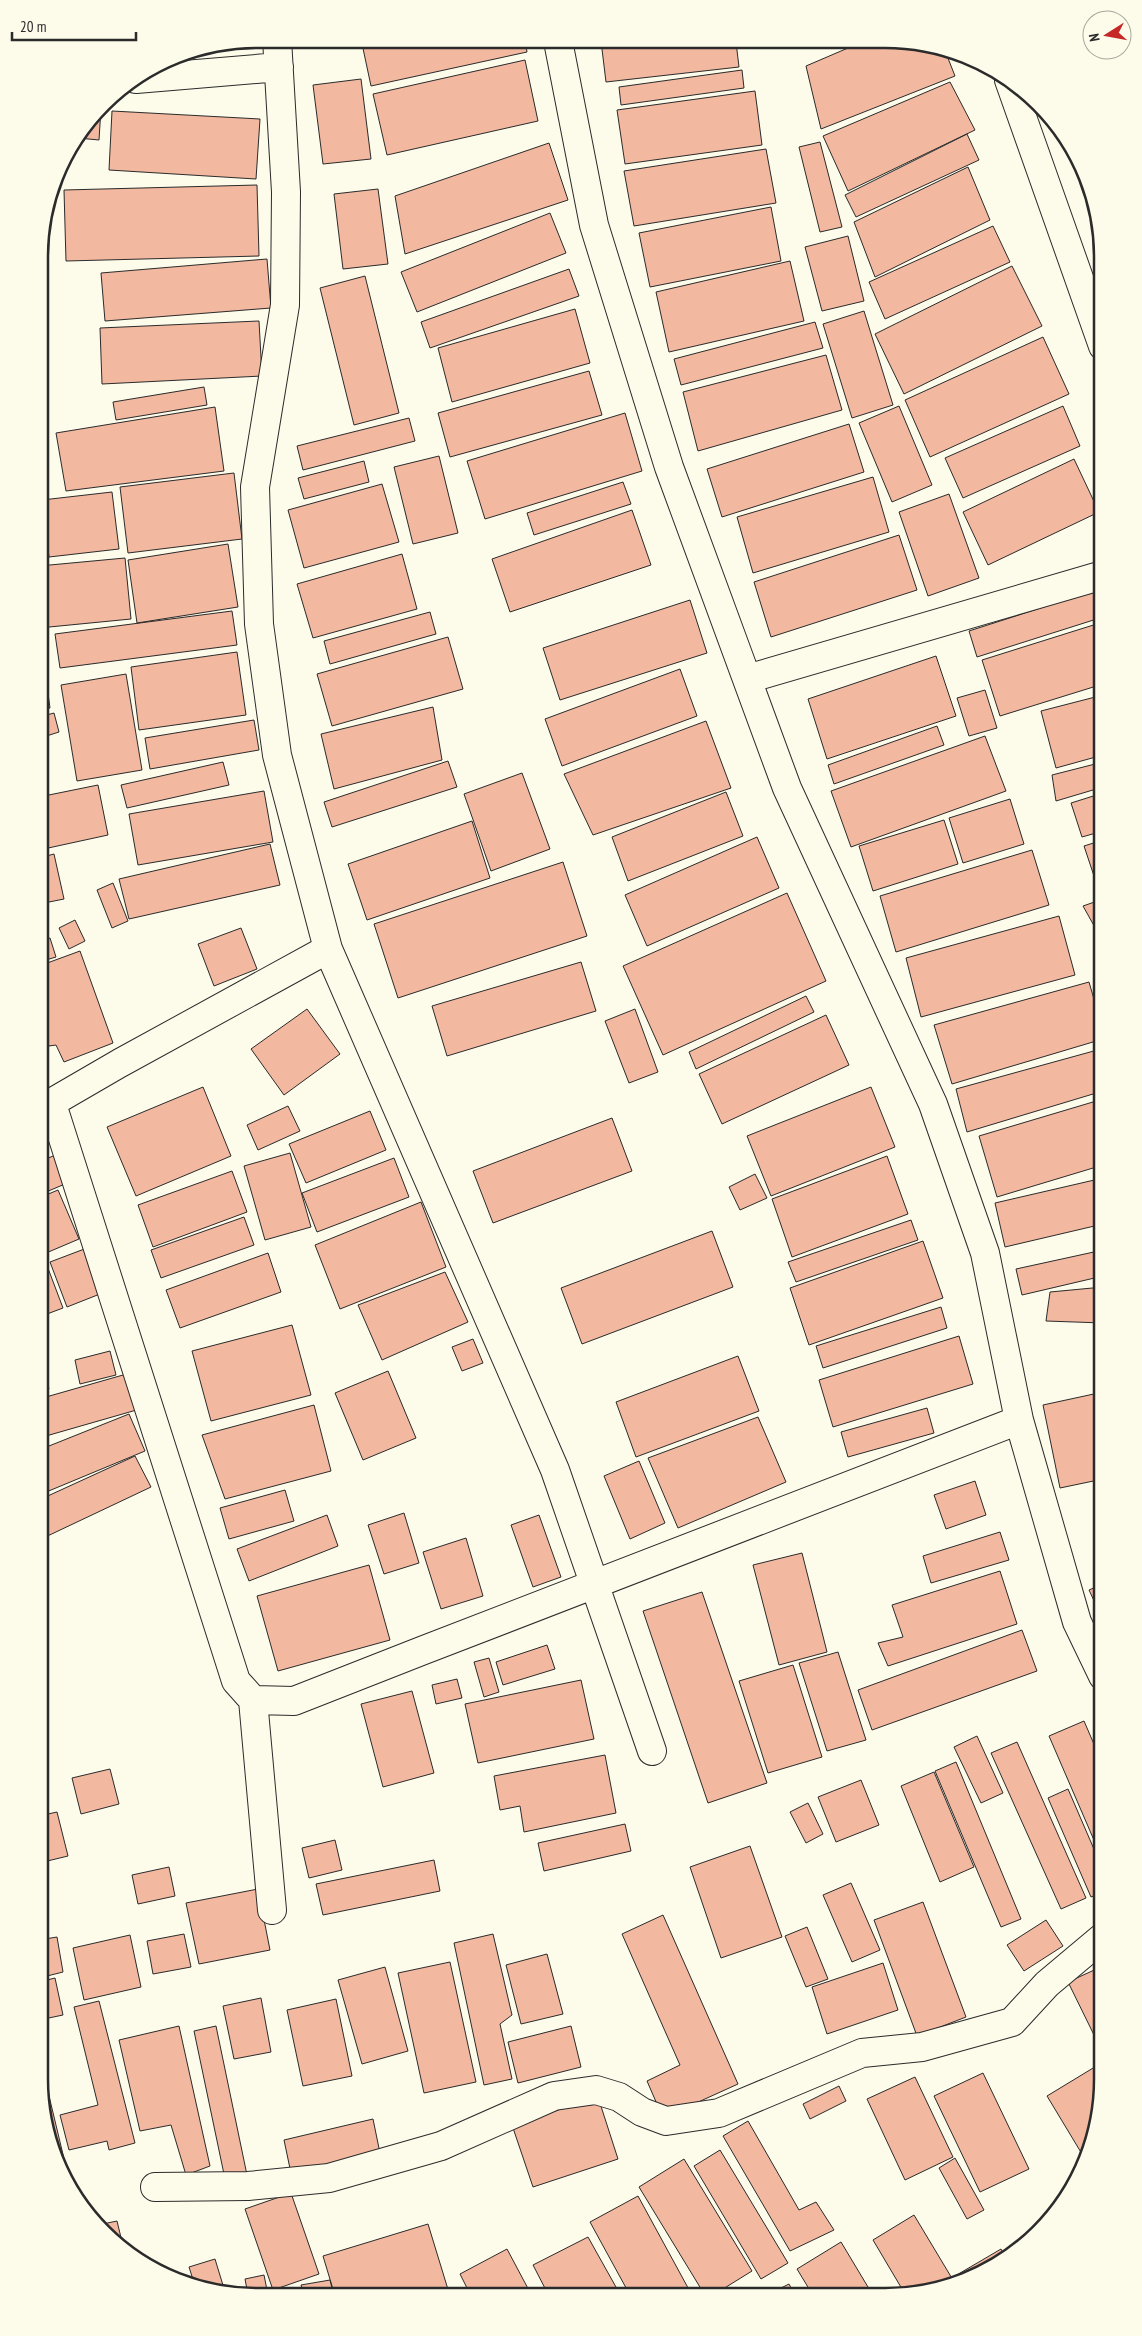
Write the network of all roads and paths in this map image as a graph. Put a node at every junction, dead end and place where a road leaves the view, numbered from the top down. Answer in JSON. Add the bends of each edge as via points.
{"nodes":[{"id":1,"x":278,"y":48,"type":"edge"},
{"id":2,"x":559,"y":48,"type":"edge"},
{"id":3,"x":279,"y":67,"type":"junction"},
{"id":4,"x":149,"y":78,"type":"edge"},
{"id":5,"x":1013,"y":91,"type":"edge"},
{"id":6,"x":1094,"y":321,"type":"edge"},
{"id":7,"x":1094,"y":578,"type":"edge"},
{"id":8,"x":747,"y":679,"type":"junction"},
{"id":9,"x":328,"y":949,"type":"junction"},
{"id":10,"x":48,"y":1105,"type":"edge"},
{"id":11,"x":48,"y":1116,"type":"edge"},
{"id":12,"x":1018,"y":1420,"type":"junction"},
{"id":13,"x":595,"y":1582,"type":"junction"},
{"id":14,"x":1094,"y":1657,"type":"edge"},
{"id":15,"x":253,"y":1700,"type":"junction"},
{"id":16,"x":652,"y":1751,"type":"dead end"},
{"id":17,"x":272,"y":1910,"type":"dead end"},
{"id":18,"x":1094,"y":1945,"type":"edge"},
{"id":19,"x":155,"y":2187,"type":"dead end"}],
"edges":[{"from":1,"to":3,"type":"street"},
{"from":2,"to":8,"type":"street","via":[[594,225],[669,467]]},
{"from":3,"to":4,"type":"street"},
{"from":3,"to":9,"type":"street","via":[[286,192],[285,305],[255,487],[259,624],[277,755]]},
{"from":5,"to":6,"type":"street"},
{"from":7,"to":8,"type":"street"},
{"from":8,"to":12,"type":"street","via":[[787,788],[933,1104],[985,1253]]},
{"from":9,"to":10,"type":"street"},
{"from":9,"to":13,"type":"street","via":[[555,1470]]},
{"from":11,"to":15,"type":"street","via":[[236,1681]]},
{"from":12,"to":13,"type":"street","via":[[783,1513]]},
{"from":12,"to":14,"type":"street","via":[[1077,1622]]},
{"from":13,"to":15,"type":"street","via":[[294,1701]]},
{"from":13,"to":16,"type":"street"},
{"from":15,"to":17,"type":"street"},
{"from":18,"to":19,"type":"street","via":[[1047,1984],[1012,2022],[922,2047],[862,2053],[719,2113],[666,2121],[642,2112],[619,2097],[596,2090],[554,2096],[441,2146],[329,2178],[248,2186]]}]}
